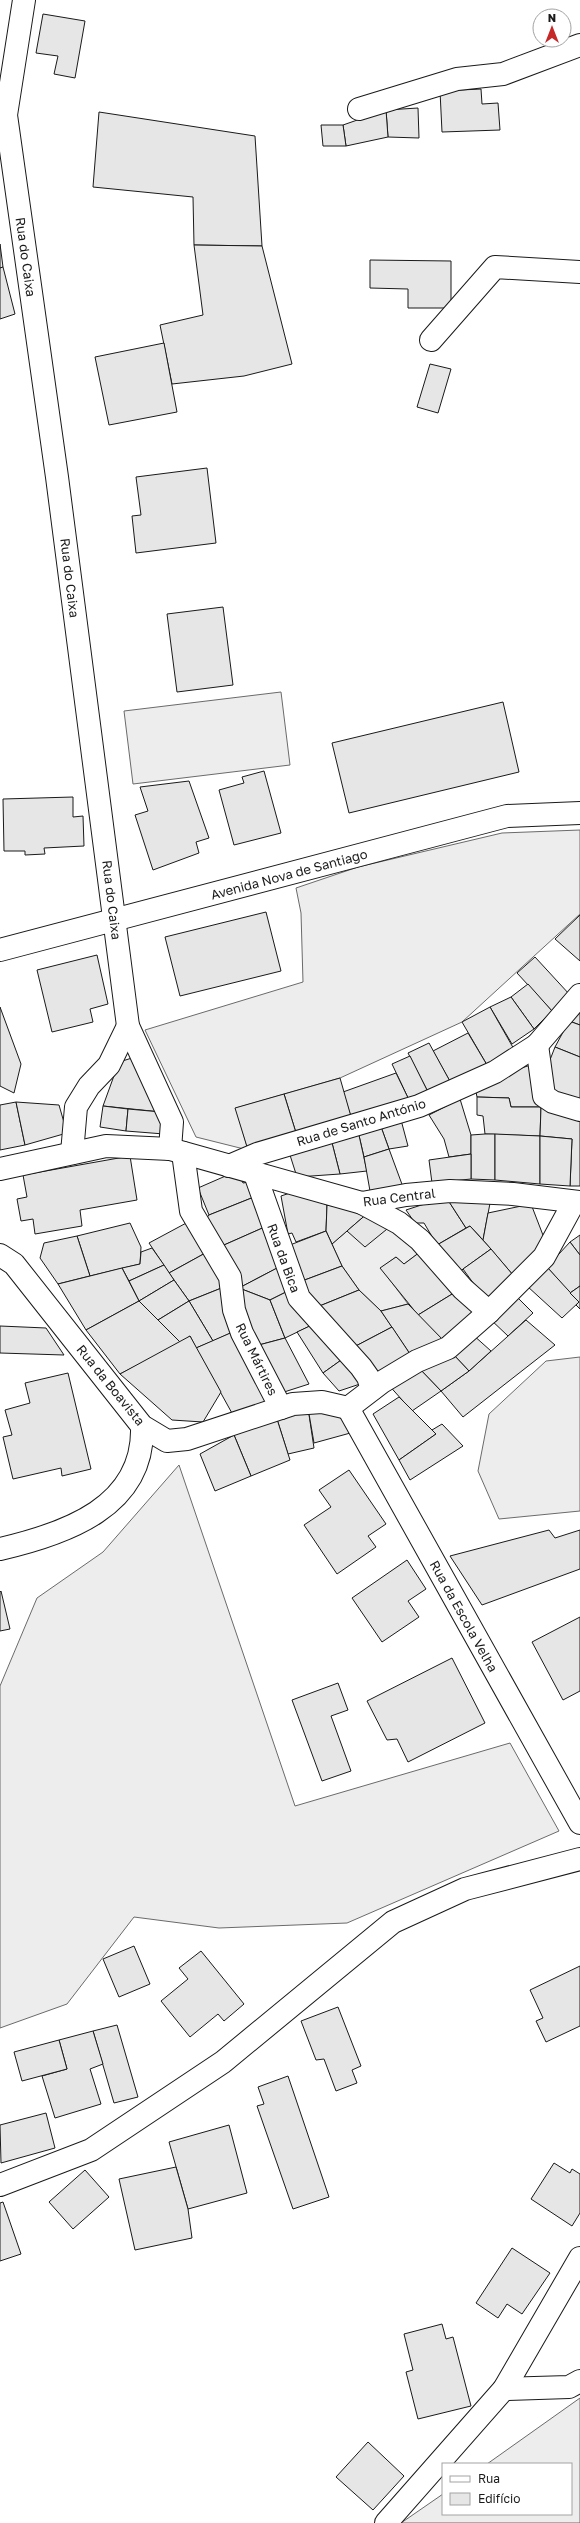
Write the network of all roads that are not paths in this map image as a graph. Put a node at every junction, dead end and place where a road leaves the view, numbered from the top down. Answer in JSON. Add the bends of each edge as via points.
{"nodes":[{"id":1,"x":24,"y":0,"type":"edge"},
{"id":2,"x":580,"y":45,"type":"edge"},
{"id":3,"x":359,"y":109,"type":"dead end"},
{"id":4,"x":580,"y":272,"type":"edge"},
{"id":5,"x":431,"y":340,"type":"dead end"},
{"id":6,"x":580,"y":813,"type":"edge"},
{"id":7,"x":115,"y":919,"type":"junction"},
{"id":8,"x":0,"y":950,"type":"edge"},
{"id":9,"x":580,"y":995,"type":"edge"},
{"id":10,"x":128,"y":1026,"type":"junction"},
{"id":11,"x":537,"y":1045,"type":"junction"},
{"id":12,"x":580,"y":1110,"type":"edge"},
{"id":13,"x":177,"y":1151,"type":"junction"},
{"id":14,"x":72,"y":1153,"type":"junction"},
{"id":15,"x":229,"y":1166,"type":"junction"},
{"id":16,"x":0,"y":1169,"type":"edge"},
{"id":17,"x":255,"y":1174,"type":"junction"},
{"id":18,"x":577,"y":1202,"type":"edge"},
{"id":19,"x":362,"y":1203,"type":"junction"},
{"id":20,"x":0,"y":1255,"type":"edge"},
{"id":21,"x":489,"y":1312,"type":"junction"},
{"id":22,"x":372,"y":1389,"type":"junction"},
{"id":23,"x":281,"y":1408,"type":"junction"},
{"id":24,"x":348,"y":1408,"type":"junction"},
{"id":25,"x":142,"y":1426,"type":"junction"},
{"id":26,"x":0,"y":1549,"type":"edge"},
{"id":27,"x":580,"y":1823,"type":"edge"},
{"id":28,"x":580,"y":1859,"type":"edge"},
{"id":29,"x":0,"y":2185,"type":"edge"},
{"id":30,"x":580,"y":2258,"type":"edge"},
{"id":31,"x":580,"y":2381,"type":"edge"},
{"id":32,"x":504,"y":2389,"type":"junction"},
{"id":33,"x":386,"y":2523,"type":"edge"}],
"edges":[{"from":1,"to":7,"type":"street","name":"Rua do Caixa","via":[[6,115]]},
{"from":2,"to":3,"type":"street","via":[[503,74],[457,79]]},
{"from":4,"to":5,"type":"street","via":[[495,267]]},
{"from":6,"to":7,"type":"street","name":"Avenida Nova de Santiago","via":[[507,816]]},
{"from":7,"to":8,"type":"street","name":"Avenida Nova de Santiago"},
{"from":7,"to":10,"type":"street","name":"Rua do Caixa"},
{"from":9,"to":11,"type":"street","name":"Rua de Santo António"},
{"from":10,"to":13,"type":"street","name":"Rua do Caixa","via":[[172,1122]]},
{"from":10,"to":14,"type":"street","via":[[109,1065],[89,1086],[76,1107]]},
{"from":11,"to":12,"type":"street","via":[[544,1096],[553,1102]]},
{"from":11,"to":15,"type":"street","name":"Rua de Santo António","via":[[495,1072],[419,1106],[257,1154]]},
{"from":13,"to":14,"type":"street","name":"Rua Central","via":[[106,1146]]},
{"from":13,"to":15,"type":"street","name":"Rua Central"},
{"from":13,"to":23,"type":"street","name":"Rua Mártires","via":[[191,1211],[230,1277],[234,1310],[242,1333]]},
{"from":14,"to":16,"type":"street","name":"Rua Central"},
{"from":15,"to":17,"type":"street","name":"Rua Central"},
{"from":17,"to":19,"type":"street","name":"Rua Central"},
{"from":17,"to":22,"type":"street","name":"Rua da Bica","via":[[299,1298],[361,1367]]},
{"from":18,"to":19,"type":"street","name":"Rua Central","via":[[450,1190]]},
{"from":18,"to":21,"type":"street","via":[[544,1257]]},
{"from":19,"to":21,"type":"street","via":[[399,1222],[420,1240],[463,1289]]},
{"from":20,"to":25,"type":"street","name":"Rua da Boavista","via":[[14,1264]]},
{"from":21,"to":22,"type":"street","via":[[448,1348],[417,1361]]},
{"from":22,"to":24,"type":"street"},
{"from":23,"to":24,"type":"street","name":"Rua da Boavista","via":[[293,1404],[322,1402]]},
{"from":23,"to":25,"type":"street","name":"Rua da Boavista","via":[[187,1440],[167,1441]]},
{"from":24,"to":27,"type":"street","name":"Rua da Escola Velha"},
{"from":25,"to":26,"type":"street","via":[[142,1446],[137,1465],[112,1502],[81,1523],[45,1539]]},
{"from":28,"to":29,"type":"street","via":[[465,1889],[393,1922],[223,2062],[91,2150]]},
{"from":30,"to":32,"type":"street"},
{"from":31,"to":32,"type":"street","via":[[569,2387]]},
{"from":32,"to":33,"type":"street"}]}
